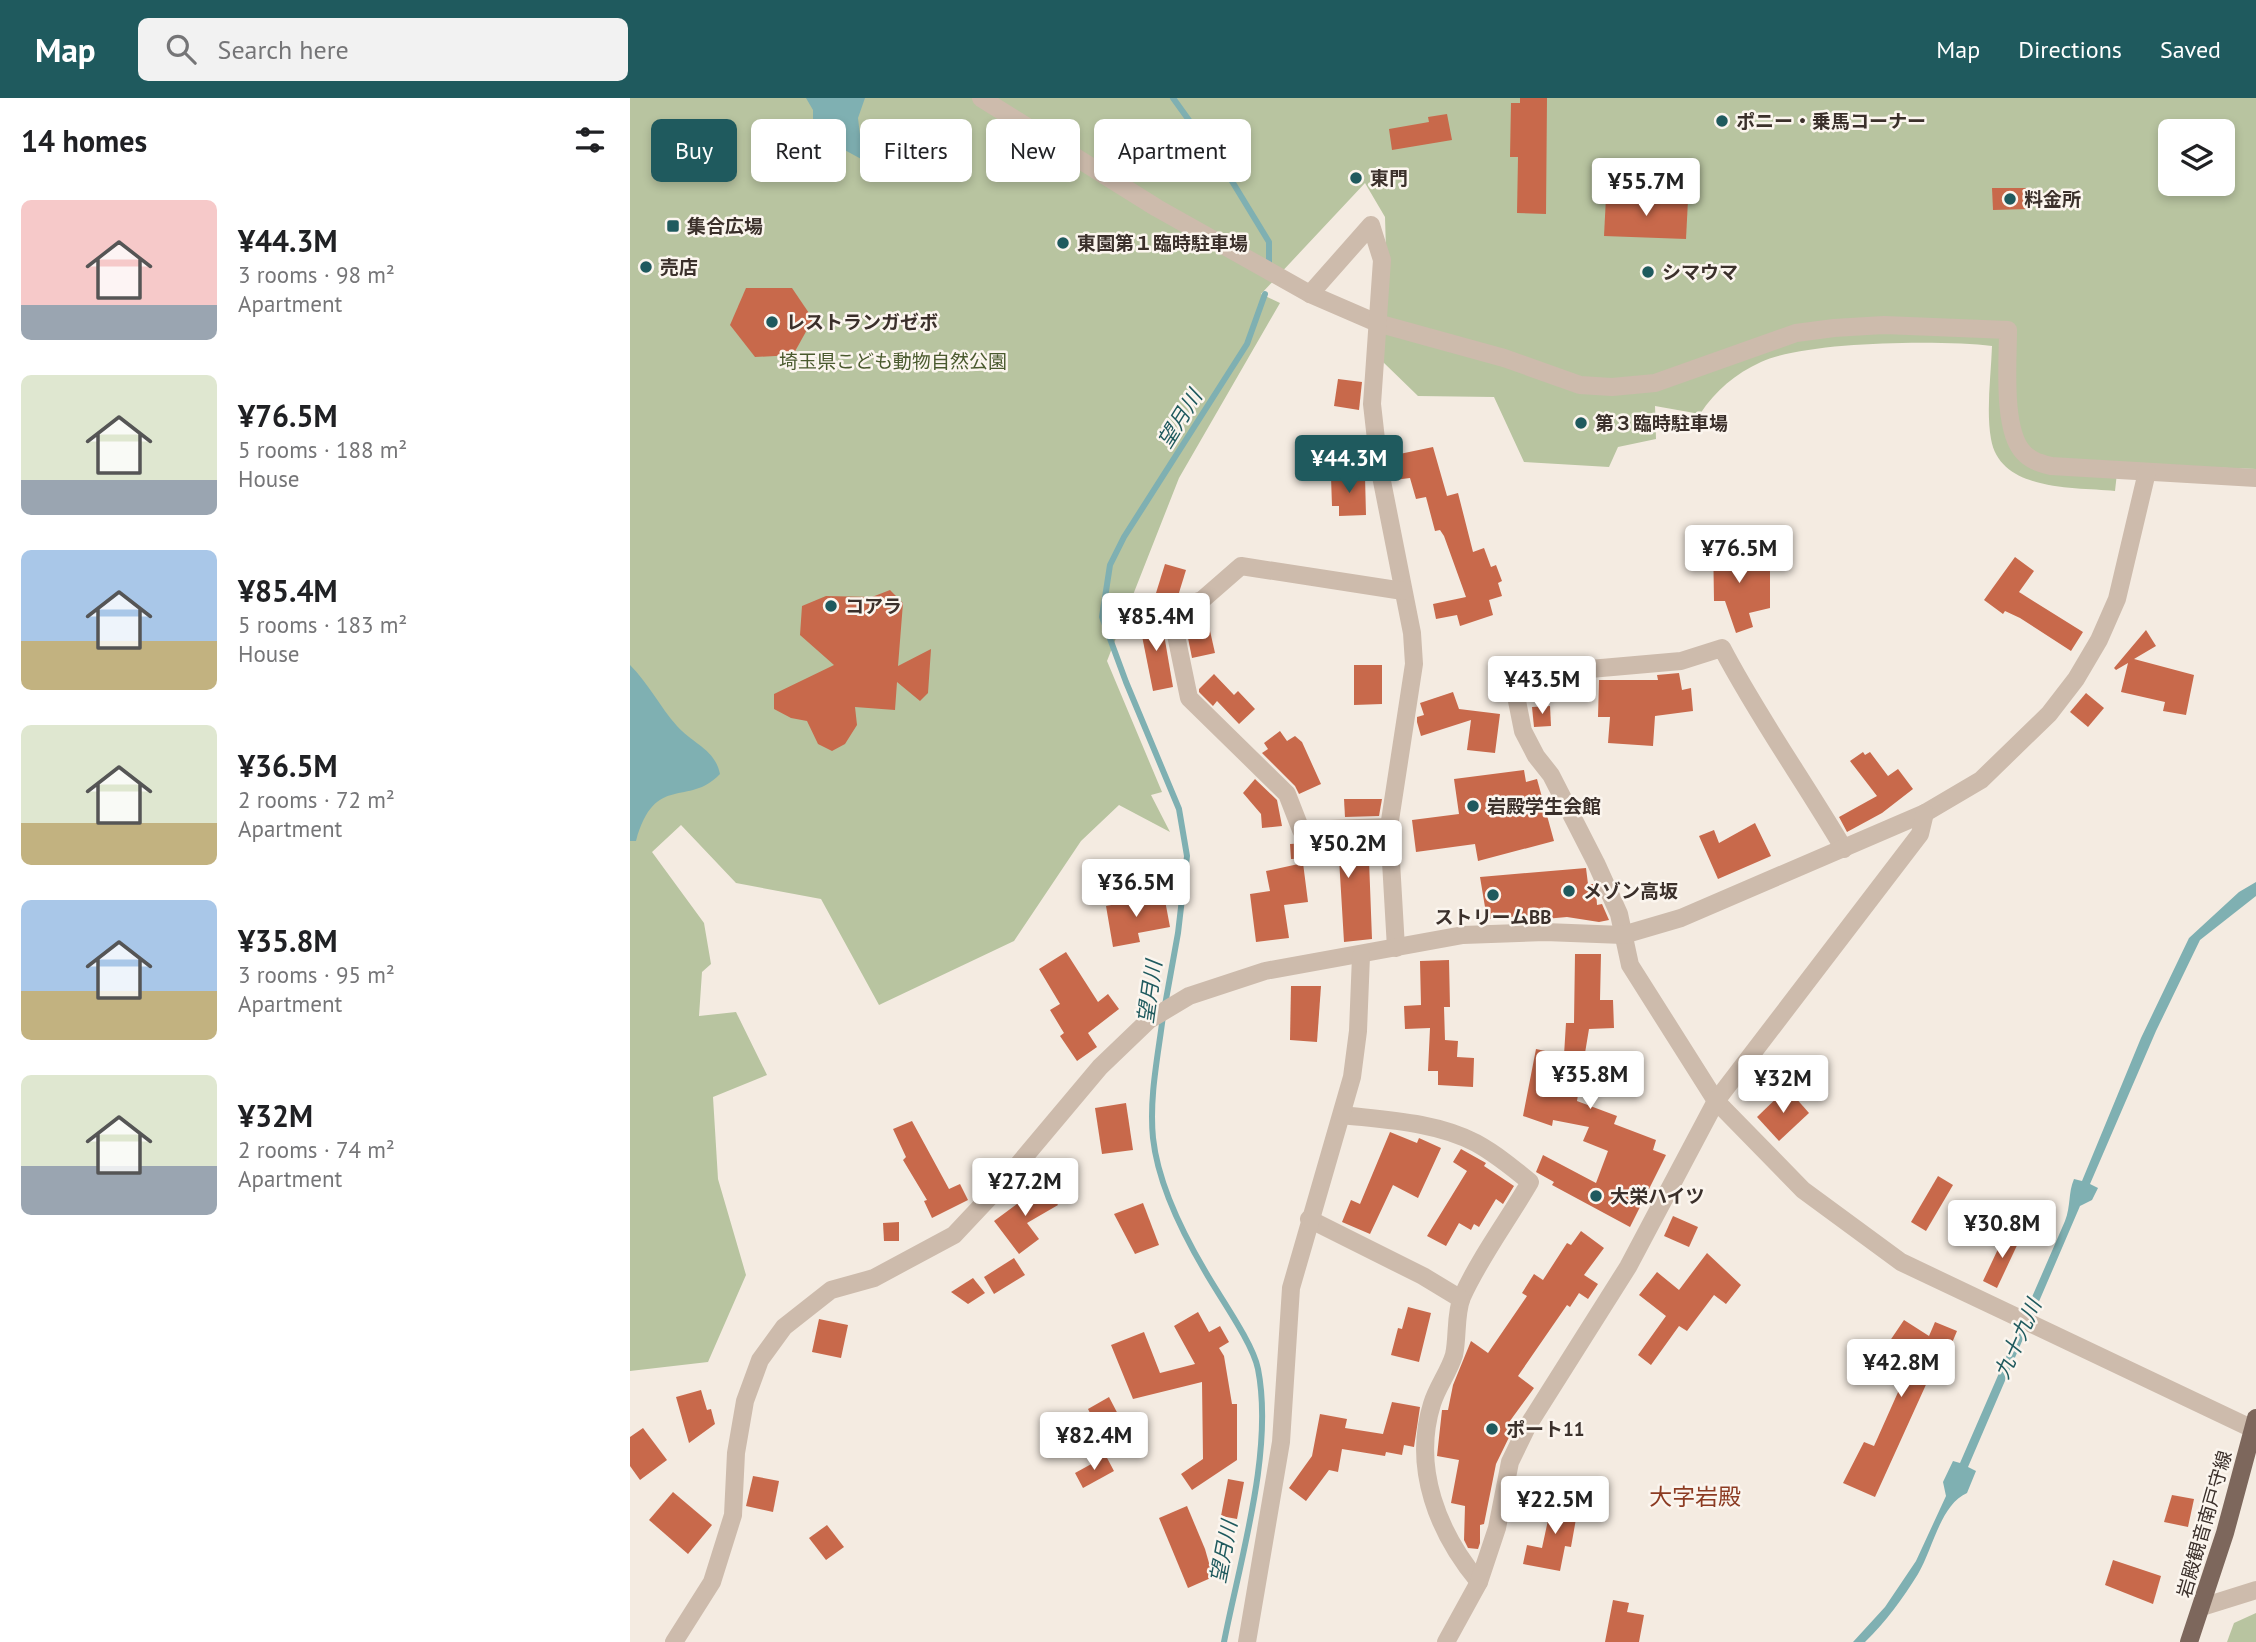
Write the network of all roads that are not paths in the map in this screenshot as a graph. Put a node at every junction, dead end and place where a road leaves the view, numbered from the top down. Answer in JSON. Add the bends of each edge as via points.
{"nodes":[{"id":1,"x":981,"y":98,"type":"edge"},
{"id":2,"x":1310,"y":294,"type":"junction"},
{"id":3,"x":1377,"y":323,"type":"junction"},
{"id":4,"x":2147,"y":472,"type":"junction"},
{"id":5,"x":2256,"y":478,"type":"edge"},
{"id":6,"x":1403,"y":591,"type":"junction"},
{"id":7,"x":1925,"y":813,"type":"junction"},
{"id":8,"x":1390,"y":827,"type":"junction"},
{"id":9,"x":1844,"y":849,"type":"junction"},
{"id":10,"x":1623,"y":935,"type":"junction"},
{"id":11,"x":1396,"y":948,"type":"junction"},
{"id":12,"x":1361,"y":956,"type":"junction"},
{"id":13,"x":1716,"y":1101,"type":"junction"},
{"id":14,"x":1342,"y":1115,"type":"junction"},
{"id":15,"x":1308,"y":1219,"type":"junction"},
{"id":16,"x":1461,"y":1299,"type":"junction"},
{"id":17,"x":2255,"y":1424,"type":"edge"},
{"id":18,"x":2251,"y":1462,"type":"edge"},
{"id":19,"x":1479,"y":1582,"type":"junction"},
{"id":20,"x":2256,"y":1590,"type":"edge"},
{"id":21,"x":2202,"y":1607,"type":"junction"},
{"id":22,"x":674,"y":1642,"type":"edge"},
{"id":23,"x":1247,"y":1642,"type":"edge"},
{"id":24,"x":1446,"y":1642,"type":"edge"},
{"id":25,"x":2189,"y":1642,"type":"edge"}],
"edges":[{"from":1,"to":2,"type":"street","via":[[1157,208]]},
{"from":2,"to":3,"type":"street"},
{"from":2,"to":3,"type":"street","via":[[1371,225],[1382,260]]},
{"from":3,"to":4,"type":"street","via":[[1504,358],[1580,385],[1612,387],[1655,383],[1796,332],[1884,326],[2008,330],[2011,426],[2021,451],[2034,462],[2051,466]]},
{"from":3,"to":6,"type":"street","via":[[1373,404],[1379,466]]},
{"from":4,"to":5,"type":"street"},
{"from":4,"to":7,"type":"street","via":[[2117,599],[2076,679],[2049,714],[1981,780]]},
{"from":6,"to":8,"type":"street","via":[[1413,664]]},
{"from":6,"to":8,"type":"street","via":[[1241,566],[1202,600],[1171,611],[1189,698],[1287,794],[1301,830]]},
{"from":7,"to":9,"type":"street"},
{"from":7,"to":13,"type":"street","via":[[1920,834]]},
{"from":8,"to":11,"type":"street"},
{"from":9,"to":10,"type":"street","via":[[1682,918]]},
{"from":9,"to":10,"type":"street","via":[[1796,768],[1755,711],[1722,648],[1681,661],[1513,681],[1523,732],[1576,820],[1619,914]]},
{"from":10,"to":11,"type":"street","via":[[1463,935]]},
{"from":10,"to":13,"type":"street","via":[[1630,965]]},
{"from":11,"to":12,"type":"street"},
{"from":12,"to":14,"type":"street","via":[[1358,1031]]},
{"from":12,"to":22,"type":"street","via":[[1265,971],[1189,996],[1149,1020],[1100,1067],[954,1235],[874,1278],[831,1290],[784,1327],[760,1360],[744,1401],[733,1515],[712,1581]]},
{"from":13,"to":17,"type":"street","via":[[1804,1190],[1901,1262]]},
{"from":13,"to":19,"type":"street","via":[[1628,1267],[1527,1427],[1510,1462],[1497,1528]]},
{"from":14,"to":15,"type":"street"},
{"from":14,"to":16,"type":"street","via":[[1445,1132],[1474,1142],[1530,1182]]},
{"from":15,"to":16,"type":"street"},
{"from":15,"to":23,"type":"street","via":[[1291,1288],[1281,1442]]},
{"from":16,"to":19,"type":"street","via":[[1453,1357],[1428,1420],[1425,1473],[1442,1523],[1461,1561]]},
{"from":17,"to":18,"type":"main road","name":"岩殿観音南戸守線"},
{"from":18,"to":21,"type":"main road","name":"岩殿観音南戸守線"},
{"from":19,"to":24,"type":"street"},
{"from":20,"to":21,"type":"street"},
{"from":21,"to":25,"type":"main road","name":"岩殿観音南戸守線"}]}
